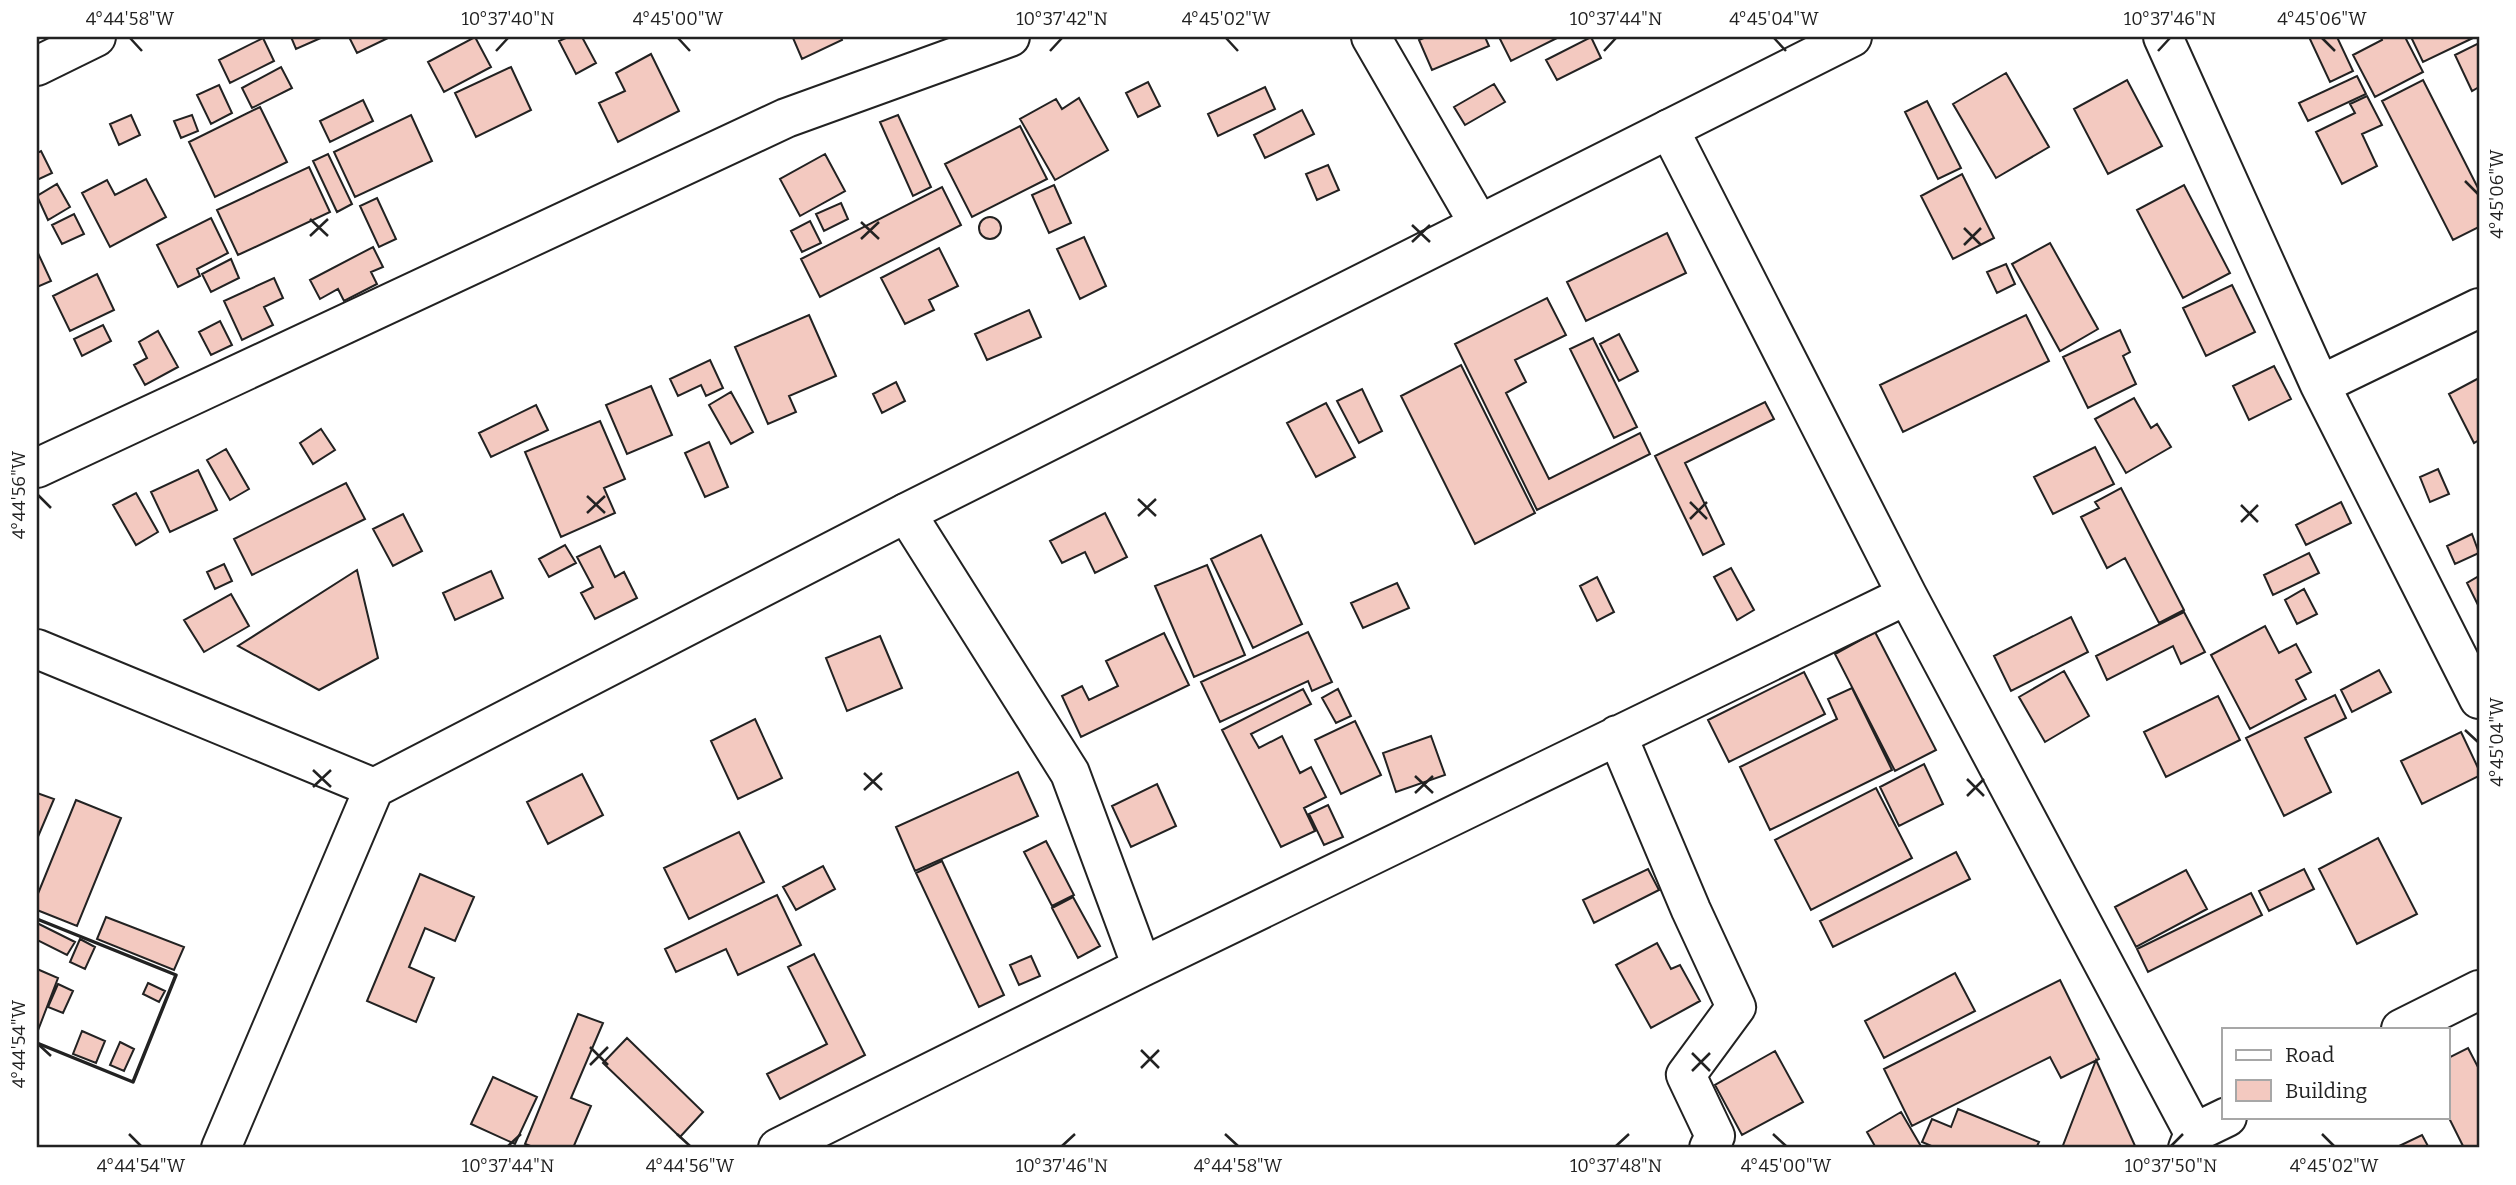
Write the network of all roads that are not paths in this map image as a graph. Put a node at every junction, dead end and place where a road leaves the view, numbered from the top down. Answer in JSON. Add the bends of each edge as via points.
{"nodes":[{"id":1,"x":96,"y":37,"type":"edge"},
{"id":2,"x":1010,"y":37,"type":"edge"},
{"id":3,"x":1371,"y":37,"type":"edge"},
{"id":4,"x":1852,"y":37,"type":"edge"},
{"id":5,"x":2163,"y":37,"type":"edge"},
{"id":6,"x":37,"y":66,"type":"edge"},
{"id":7,"x":1669,"y":129,"type":"junction"},
{"id":8,"x":1479,"y":224,"type":"junction"},
{"id":9,"x":2479,"y":308,"type":"edge"},
{"id":10,"x":2320,"y":385,"type":"junction"},
{"id":11,"x":37,"y":468,"type":"edge"},
{"id":12,"x":906,"y":513,"type":"junction"},
{"id":13,"x":1907,"y":595,"type":"junction"},
{"id":14,"x":37,"y":649,"type":"edge"},
{"id":15,"x":2479,"y":699,"type":"edge"},
{"id":16,"x":1616,"y":734,"type":"junction"},
{"id":17,"x":374,"y":788,"type":"junction"},
{"id":18,"x":1142,"y":967,"type":"junction"},
{"id":19,"x":2479,"y":990,"type":"edge"},
{"id":20,"x":2403,"y":1028,"type":"edge"},
{"id":21,"x":2203,"y":1133,"type":"edge"},
{"id":22,"x":222,"y":1148,"type":"edge"},
{"id":23,"x":778,"y":1148,"type":"edge"},
{"id":24,"x":1709,"y":1148,"type":"edge"}],
"edges":[{"from":1,"to":6,"type":"street"},
{"from":2,"to":11,"type":"street","via":[[786,118]]},
{"from":3,"to":8,"type":"street"},
{"from":4,"to":7,"type":"street"},
{"from":5,"to":10,"type":"street"},
{"from":7,"to":8,"type":"street"},
{"from":7,"to":13,"type":"street"},
{"from":8,"to":12,"type":"street"},
{"from":9,"to":10,"type":"street"},
{"from":10,"to":15,"type":"street"},
{"from":12,"to":17,"type":"street"},
{"from":12,"to":18,"type":"street","via":[[1070,773]]},
{"from":13,"to":16,"type":"street"},
{"from":13,"to":21,"type":"street"},
{"from":14,"to":17,"type":"street"},
{"from":16,"to":18,"type":"street"},
{"from":16,"to":24,"type":"street","via":[[1736,1007],[1686,1075],[1715,1136]]},
{"from":17,"to":22,"type":"street"},
{"from":18,"to":23,"type":"street"},
{"from":19,"to":20,"type":"street"}]}
